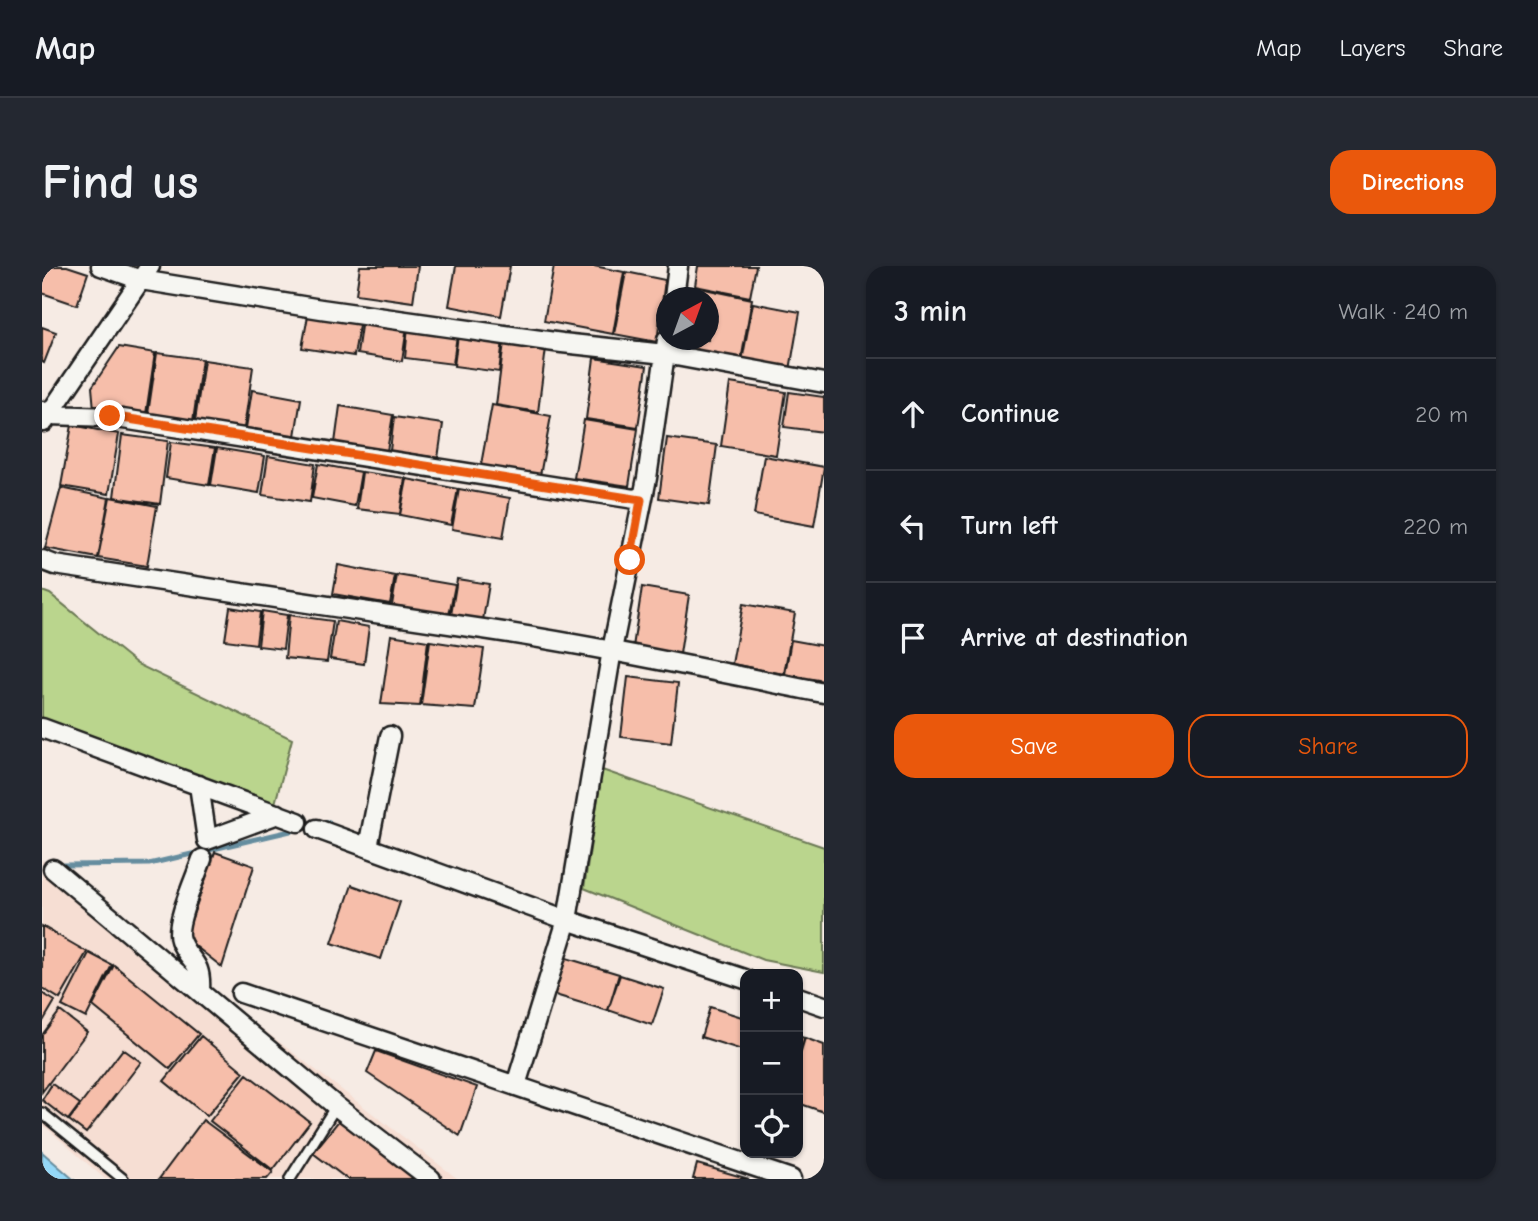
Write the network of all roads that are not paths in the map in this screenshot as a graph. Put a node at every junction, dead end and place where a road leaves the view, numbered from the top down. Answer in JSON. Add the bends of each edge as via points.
{"nodes":[{"id":1,"x":100,"y":266,"type":"edge"},
{"id":2,"x":678,"y":266,"type":"edge"},
{"id":3,"x":145,"y":273,"type":"edge"},
{"id":4,"x":675,"y":287,"type":"edge"},
{"id":5,"x":656,"y":347,"type":"edge"},
{"id":6,"x":666,"y":350,"type":"edge"},
{"id":7,"x":679,"y":350,"type":"edge"},
{"id":8,"x":824,"y":383,"type":"edge"},
{"id":9,"x":45,"y":417,"type":"edge"},
{"id":10,"x":641,"y":500,"type":"junction"},
{"id":11,"x":42,"y":560,"type":"edge"},
{"id":12,"x":612,"y":650,"type":"junction"},
{"id":13,"x":824,"y":693,"type":"edge"},
{"id":14,"x":42,"y":728,"type":"edge"},
{"id":15,"x":390,"y":736,"type":"dead end"},
{"id":16,"x":199,"y":785,"type":"junction"},
{"id":17,"x":278,"y":814,"type":"junction"},
{"id":18,"x":298,"y":822,"type":"dead end"},
{"id":19,"x":317,"y":829,"type":"dead end"},
{"id":20,"x":368,"y":847,"type":"junction"},
{"id":21,"x":202,"y":859,"type":"dead end"},
{"id":22,"x":53,"y":869,"type":"dead end"},
{"id":23,"x":567,"y":920,"type":"junction"},
{"id":24,"x":740,"y":977,"type":"edge"},
{"id":25,"x":200,"y":990,"type":"junction"},
{"id":26,"x":241,"y":993,"type":"dead end"},
{"id":27,"x":803,"y":999,"type":"edge"},
{"id":28,"x":824,"y":1006,"type":"edge"},
{"id":29,"x":516,"y":1085,"type":"junction"},
{"id":30,"x":336,"y":1106,"type":"junction"},
{"id":31,"x":42,"y":1113,"type":"edge"},
{"id":32,"x":123,"y":1179,"type":"edge"},
{"id":33,"x":290,"y":1179,"type":"edge"},
{"id":34,"x":431,"y":1179,"type":"edge"},
{"id":35,"x":791,"y":1179,"type":"edge"}],
"edges":[{"from":1,"to":3,"type":"street"},
{"from":2,"to":4,"type":"street"},
{"from":3,"to":5,"type":"street","via":[[321,309],[562,344]]},
{"from":3,"to":9,"type":"street"},
{"from":6,"to":10,"type":"street"},
{"from":7,"to":8,"type":"street"},
{"from":9,"to":10,"type":"street","via":[[110,416]]},
{"from":10,"to":12,"type":"street"},
{"from":11,"to":12,"type":"street","via":[[227,593]]},
{"from":12,"to":13,"type":"street"},
{"from":12,"to":23,"type":"street"},
{"from":14,"to":16,"type":"street"},
{"from":15,"to":20,"type":"street"},
{"from":16,"to":17,"type":"street"},
{"from":16,"to":17,"type":"street","via":[[207,840]]},
{"from":17,"to":18,"type":"street"},
{"from":19,"to":20,"type":"street"},
{"from":20,"to":23,"type":"street"},
{"from":21,"to":25,"type":"street","via":[[178,931],[197,966]]},
{"from":22,"to":25,"type":"street"},
{"from":23,"to":24,"type":"street"},
{"from":23,"to":29,"type":"street"},
{"from":25,"to":30,"type":"street"},
{"from":26,"to":29,"type":"street"},
{"from":27,"to":28,"type":"street"},
{"from":29,"to":35,"type":"street"},
{"from":30,"to":33,"type":"lane"},
{"from":30,"to":34,"type":"street"},
{"from":31,"to":32,"type":"lane"}]}
